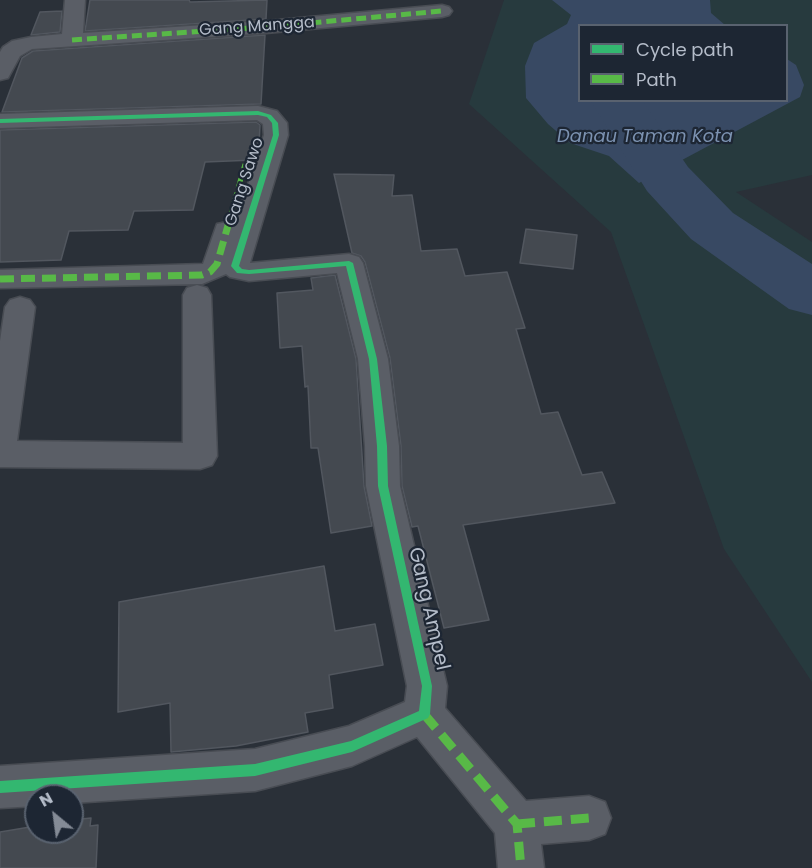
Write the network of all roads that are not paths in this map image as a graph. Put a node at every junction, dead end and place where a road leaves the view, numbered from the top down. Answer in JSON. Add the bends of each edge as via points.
{"nodes":[{"id":1,"x":75,"y":0,"type":"edge"},
{"id":2,"x":442,"y":11,"type":"dead end"},
{"id":3,"x":72,"y":40,"type":"junction"},
{"id":4,"x":0,"y":73,"type":"edge"},
{"id":5,"x":0,"y":121,"type":"edge"},
{"id":6,"x":245,"y":164,"type":"dead end"},
{"id":7,"x":349,"y":263,"type":"joint"},
{"id":8,"x":0,"y":279,"type":"edge"},
{"id":9,"x":200,"y":285,"type":"junction"},
{"id":10,"x":20,"y":307,"type":"dead end"},
{"id":11,"x":0,"y":446,"type":"edge"},
{"id":12,"x":0,"y":454,"type":"edge"},
{"id":13,"x":424,"y":714,"type":"junction"},
{"id":14,"x":0,"y":787,"type":"edge"},
{"id":15,"x":589,"y":818,"type":"dead end"},
{"id":16,"x":517,"y":824,"type":"junction"},
{"id":17,"x":521,"y":868,"type":"edge"}],
"edges":[{"from":1,"to":3,"type":"street"},
{"from":2,"to":3,"type":"street","name":"Gang Mangga"},
{"from":3,"to":4,"type":"street","name":"Gang Mangga","via":[[20,46],[11,52]]},
{"from":5,"to":7,"type":"street","name":"Gang Sawo","via":[[258,113],[269,116],[275,123],[276,135],[241,244],[237,269],[265,271]]},
{"from":6,"to":9,"type":"street","via":[[217,264]]},
{"from":7,"to":13,"type":"street","name":"Gang Ampel","via":[[373,359],[383,486],[427,686]]},
{"from":8,"to":9,"type":"street"},
{"from":9,"to":12,"type":"street","via":[[200,456]]},
{"from":10,"to":11,"type":"street"},
{"from":13,"to":14,"type":"street","via":[[352,746],[255,770]]},
{"from":13,"to":16,"type":"street"},
{"from":15,"to":16,"type":"street"},
{"from":16,"to":17,"type":"street"}]}
